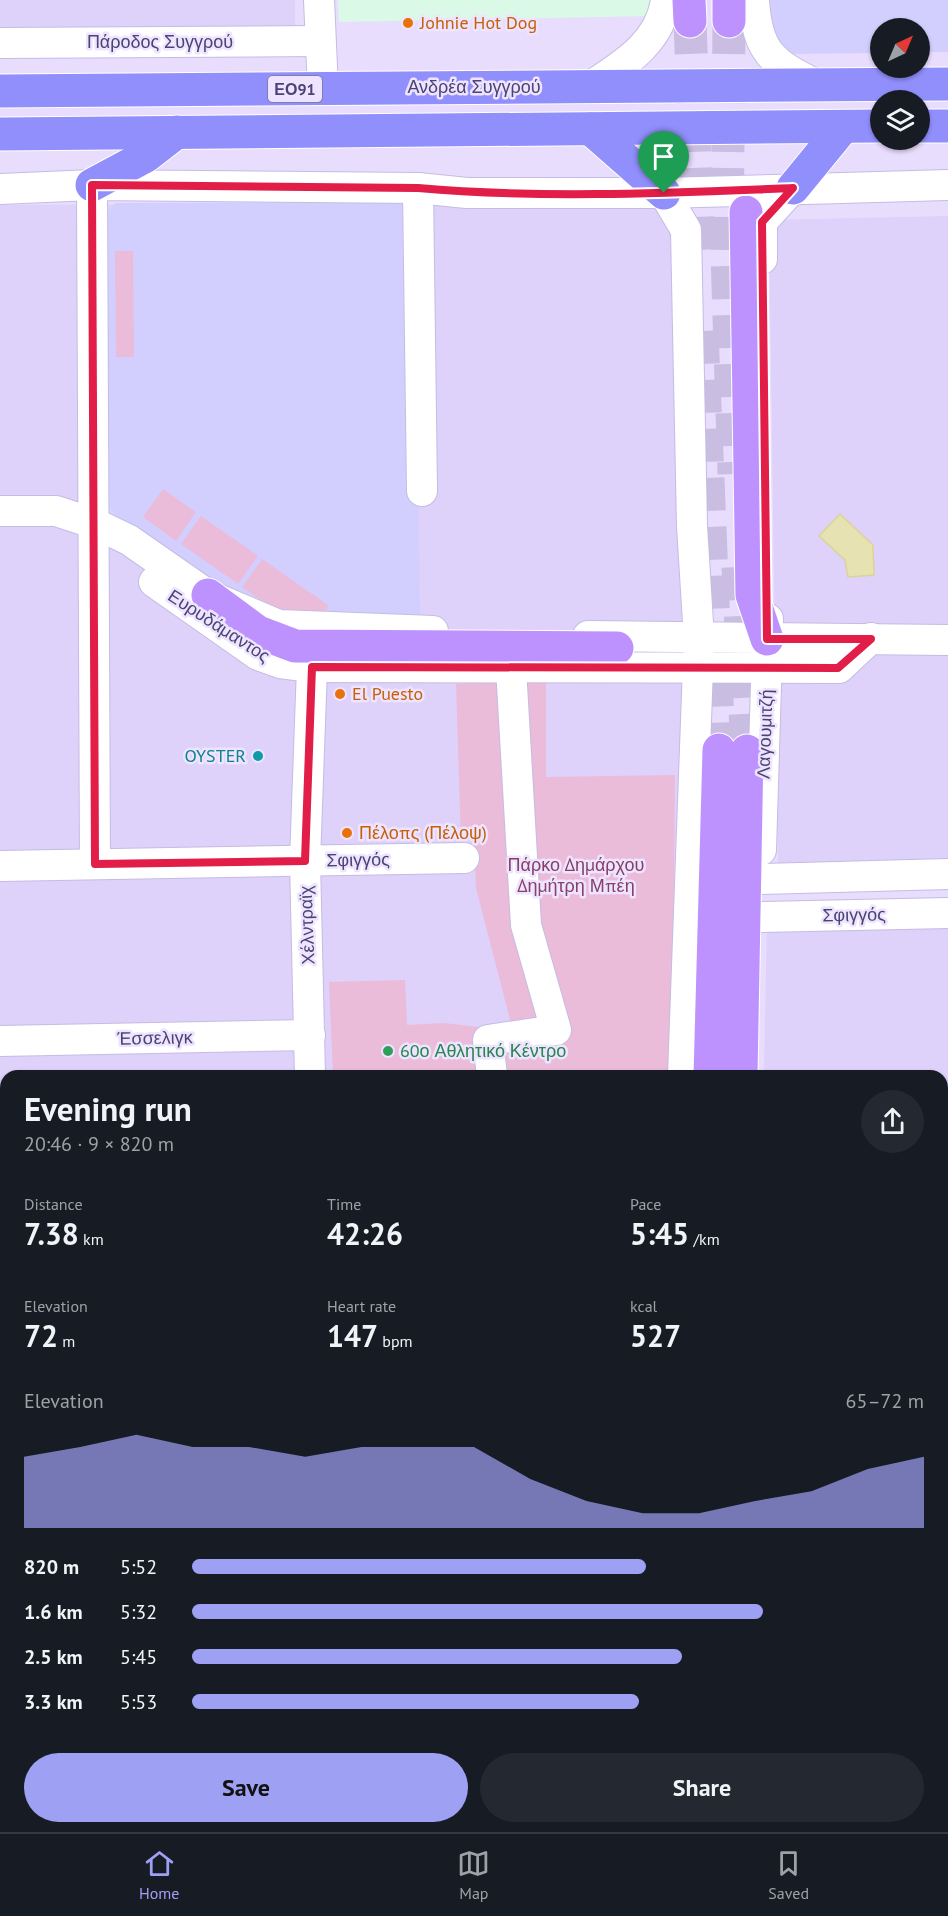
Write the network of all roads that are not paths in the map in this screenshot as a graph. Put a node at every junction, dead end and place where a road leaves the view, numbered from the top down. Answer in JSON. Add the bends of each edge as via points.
{"nodes":[{"id":1,"x":319,"y":0,"type":"edge"},
{"id":2,"x":682,"y":7,"type":"edge"},
{"id":3,"x":742,"y":11,"type":"edge"},
{"id":4,"x":319,"y":41,"type":"junction"},
{"id":5,"x":0,"y":43,"type":"edge"},
{"id":6,"x":948,"y":84,"type":"edge"},
{"id":7,"x":817,"y":85,"type":"junction"},
{"id":8,"x":591,"y":86,"type":"junction"},
{"id":9,"x":323,"y":88,"type":"junction"},
{"id":10,"x":0,"y":91,"type":"edge"},
{"id":11,"x":870,"y":126,"type":"edge"},
{"id":12,"x":930,"y":126,"type":"edge"},
{"id":13,"x":948,"y":126,"type":"edge"},
{"id":14,"x":843,"y":127,"type":"junction"},
{"id":15,"x":591,"y":129,"type":"junction"},
{"id":16,"x":177,"y":132,"type":"junction"},
{"id":17,"x":0,"y":134,"type":"edge"},
{"id":18,"x":92,"y":185,"type":"junction"},
{"id":19,"x":948,"y":185,"type":"edge"},
{"id":20,"x":418,"y":188,"type":"junction"},
{"id":21,"x":793,"y":188,"type":"junction"},
{"id":22,"x":0,"y":189,"type":"edge"},
{"id":23,"x":664,"y":193,"type":"junction"},
{"id":24,"x":746,"y":212,"type":"dead end"},
{"id":25,"x":422,"y":491,"type":"dead end"},
{"id":26,"x":0,"y":511,"type":"edge"},
{"id":27,"x":96,"y":524,"type":"junction"},
{"id":28,"x":208,"y":595,"type":"junction"},
{"id":29,"x":699,"y":639,"type":"junction"},
{"id":30,"x":948,"y":640,"type":"edge"},
{"id":31,"x":616,"y":648,"type":"dead end"},
{"id":32,"x":767,"y":654,"type":"junction"},
{"id":33,"x":312,"y":667,"type":"junction"},
{"id":34,"x":511,"y":668,"type":"junction"},
{"id":35,"x":697,"y":668,"type":"junction"},
{"id":36,"x":464,"y":858,"type":"dead end"},
{"id":37,"x":305,"y":861,"type":"junction"},
{"id":38,"x":95,"y":864,"type":"junction"},
{"id":39,"x":0,"y":866,"type":"edge"},
{"id":40,"x":948,"y":874,"type":"edge"},
{"id":41,"x":760,"y":879,"type":"junction"},
{"id":42,"x":948,"y":912,"type":"edge"},
{"id":43,"x":759,"y":917,"type":"junction"},
{"id":44,"x":310,"y":1035,"type":"junction"},
{"id":45,"x":0,"y":1041,"type":"edge"},
{"id":46,"x":310,"y":1070,"type":"edge"},
{"id":47,"x":491,"y":1070,"type":"edge"},
{"id":48,"x":683,"y":1070,"type":"edge"},
{"id":49,"x":710,"y":1070,"type":"edge"},
{"id":50,"x":741,"y":1070,"type":"edge"},
{"id":51,"x":755,"y":1070,"type":"edge"}],
"edges":[{"from":1,"to":4,"type":"street"},
{"from":2,"to":8,"type":"street","via":[[659,25],[623,64]]},
{"from":3,"to":7,"type":"street","via":[[765,50],[783,68]]},
{"from":4,"to":5,"type":"street","name":"Πάροδος Συγγρού"},
{"from":4,"to":9,"type":"street"},
{"from":6,"to":7,"type":"highway","name":"Ανδρέα Συγγρού","number":"ΕΟ91"},
{"from":7,"to":8,"type":"highway","name":"Ανδρέα Συγγρού","number":"ΕΟ91"},
{"from":8,"to":9,"type":"highway","name":"Ανδρέα Συγγρού","number":"ΕΟ91"},
{"from":9,"to":10,"type":"highway","name":"Ανδρέα Συγγρού","number":"ΕΟ91"},
{"from":11,"to":14,"type":"highway"},
{"from":12,"to":13,"type":"highway"},
{"from":14,"to":15,"type":"highway"},
{"from":14,"to":21,"type":"highway"},
{"from":15,"to":16,"type":"highway"},
{"from":15,"to":23,"type":"highway"},
{"from":16,"to":17,"type":"highway"},
{"from":16,"to":18,"type":"highway","via":[[146,156]]},
{"from":18,"to":20,"type":"street"},
{"from":18,"to":22,"type":"street"},
{"from":18,"to":27,"type":"street"},
{"from":19,"to":21,"type":"street"},
{"from":20,"to":23,"type":"street","via":[[467,193]]},
{"from":20,"to":25,"type":"street"},
{"from":21,"to":23,"type":"street"},
{"from":21,"to":32,"type":"street","name":"Λαγουμιτζή","via":[[762,222]]},
{"from":23,"to":29,"type":"street","via":[[686,230]]},
{"from":24,"to":32,"type":"main road","via":[[752,595]]},
{"from":26,"to":27,"type":"street","name":"Ευρυδάμαντος","via":[[56,511]]},
{"from":27,"to":28,"type":"street","name":"Ευρυδάμαντος","via":[[129,540]]},
{"from":27,"to":33,"type":"street","name":"Ευρυδάμαντος","via":[[119,556],[228,635],[270,661]]},
{"from":27,"to":38,"type":"street"},
{"from":28,"to":29,"type":"street","name":"Ευρυδάμαντος","via":[[292,627]]},
{"from":28,"to":31,"type":"main road","via":[[258,632],[295,646]]},
{"from":29,"to":32,"type":"street","name":"Ευρυδάμαντος"},
{"from":29,"to":35,"type":"street"},
{"from":30,"to":32,"type":"street","via":[[871,639]]},
{"from":32,"to":35,"type":"street","name":"Ευρυδάμαντος"},
{"from":32,"to":41,"type":"street","name":"Λαγουμιτζή"},
{"from":33,"to":34,"type":"street","name":"Ευρυδάμαντος"},
{"from":33,"to":37,"type":"street","name":"Χέλντραϊχ"},
{"from":34,"to":35,"type":"street","name":"Ευρυδάμαντος"},
{"from":34,"to":47,"type":"street","via":[[526,925],[556,1029],[488,1040]]},
{"from":35,"to":48,"type":"street"},
{"from":36,"to":37,"type":"street","name":"Σφιγγός"},
{"from":37,"to":38,"type":"street","name":"Σφιγγός"},
{"from":37,"to":44,"type":"street","name":"Χέλντραϊχ"},
{"from":38,"to":39,"type":"street","name":"Σφιγγός"},
{"from":40,"to":41,"type":"street"},
{"from":41,"to":43,"type":"street","name":"Λαγουμιτζή"},
{"from":42,"to":43,"type":"street","name":"Σφιγγός"},
{"from":43,"to":51,"type":"street","name":"Λαγουμιτζή"},
{"from":44,"to":45,"type":"street","name":"Έσσελιγκ"},
{"from":44,"to":46,"type":"street","name":"Χέλντραϊχ"},
{"from":49,"to":50,"type":"main road","name":"Λαγουμιτζή","via":[[733,751]]}]}
